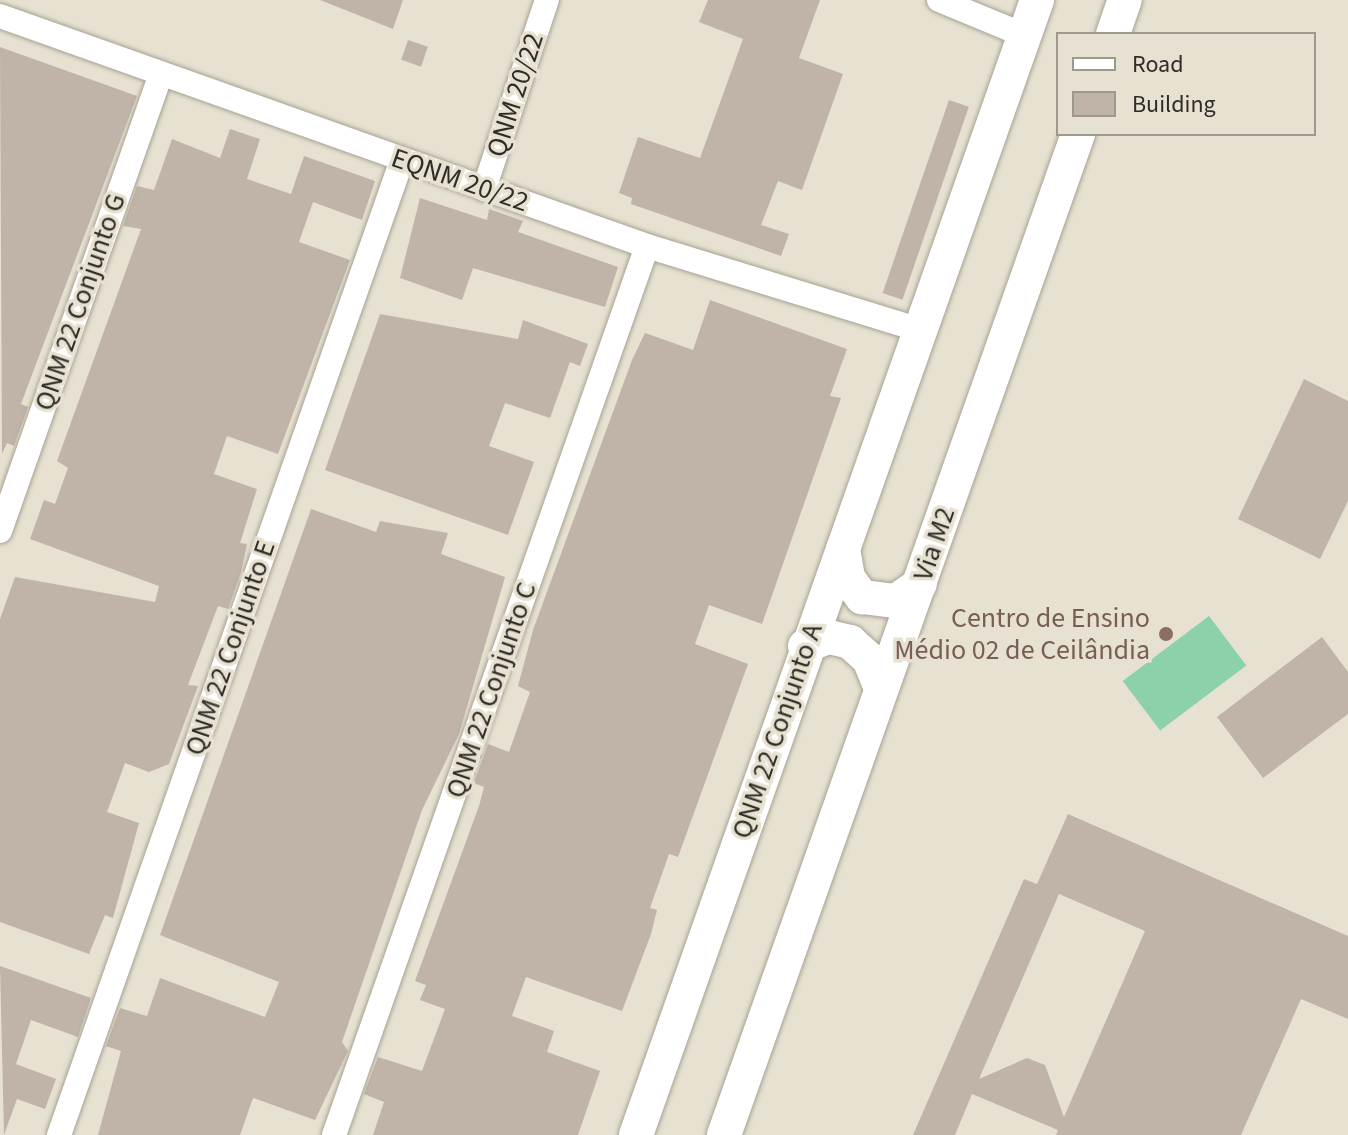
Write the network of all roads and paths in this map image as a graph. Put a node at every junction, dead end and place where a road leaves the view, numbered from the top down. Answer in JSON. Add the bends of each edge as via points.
{"nodes":[{"id":1,"x":547,"y":0,"type":"edge"},
{"id":2,"x":939,"y":0,"type":"edge"},
{"id":3,"x":1037,"y":0,"type":"edge"},
{"id":4,"x":1125,"y":0,"type":"edge"},
{"id":5,"x":0,"y":16,"type":"edge"},
{"id":6,"x":1114,"y":32,"type":"edge"},
{"id":7,"x":1024,"y":35,"type":"junction"},
{"id":8,"x":161,"y":73,"type":"junction"},
{"id":9,"x":1077,"y":136,"type":"edge"},
{"id":10,"x":402,"y":160,"type":"junction"},
{"id":11,"x":484,"y":189,"type":"junction"},
{"id":12,"x":647,"y":246,"type":"junction"},
{"id":13,"x":924,"y":331,"type":"junction"},
{"id":14,"x":0,"y":531,"type":"edge"},
{"id":15,"x":843,"y":549,"type":"junction"},
{"id":16,"x":920,"y":584,"type":"junction"},
{"id":17,"x":805,"y":646,"type":"junction"},
{"id":18,"x":881,"y":688,"type":"junction"},
{"id":19,"x":59,"y":1135,"type":"edge"},
{"id":20,"x":334,"y":1135,"type":"edge"},
{"id":21,"x":636,"y":1135,"type":"edge"},
{"id":22,"x":724,"y":1135,"type":"edge"}],
"edges":[{"from":1,"to":11,"type":"street","name":"QNM 20/22"},
{"from":2,"to":7,"type":"street"},
{"from":3,"to":7,"type":"main road"},
{"from":4,"to":6,"type":"main road"},
{"from":5,"to":8,"type":"street","name":"EQNM 20/22"},
{"from":7,"to":13,"type":"main road"},
{"from":8,"to":10,"type":"street","name":"EQNM 20/22"},
{"from":8,"to":14,"type":"street","name":"QNM 22 Conjunto G"},
{"from":9,"to":16,"type":"main road","name":"Via M2"},
{"from":10,"to":11,"type":"street","name":"EQNM 20/22"},
{"from":10,"to":19,"type":"street","name":"QNM 22 Conjunto E"},
{"from":11,"to":12,"type":"street","name":"EQNM 20/22"},
{"from":12,"to":13,"type":"street","name":"EQNM 20/22"},
{"from":12,"to":20,"type":"street","name":"QNM 22 Conjunto C"},
{"from":13,"to":15,"type":"main road","name":"QNM 22 Conjunto A"},
{"from":15,"to":16,"type":"main road","via":[[848,578],[862,597],[896,601]]},
{"from":15,"to":17,"type":"main road","name":"QNM 22 Conjunto A"},
{"from":16,"to":18,"type":"main road","name":"Via M2"},
{"from":17,"to":18,"type":"main road","via":[[829,637],[850,642],[869,659]]},
{"from":17,"to":21,"type":"main road","name":"QNM 22 Conjunto A"},
{"from":18,"to":22,"type":"main road","name":"Via M2"}]}
